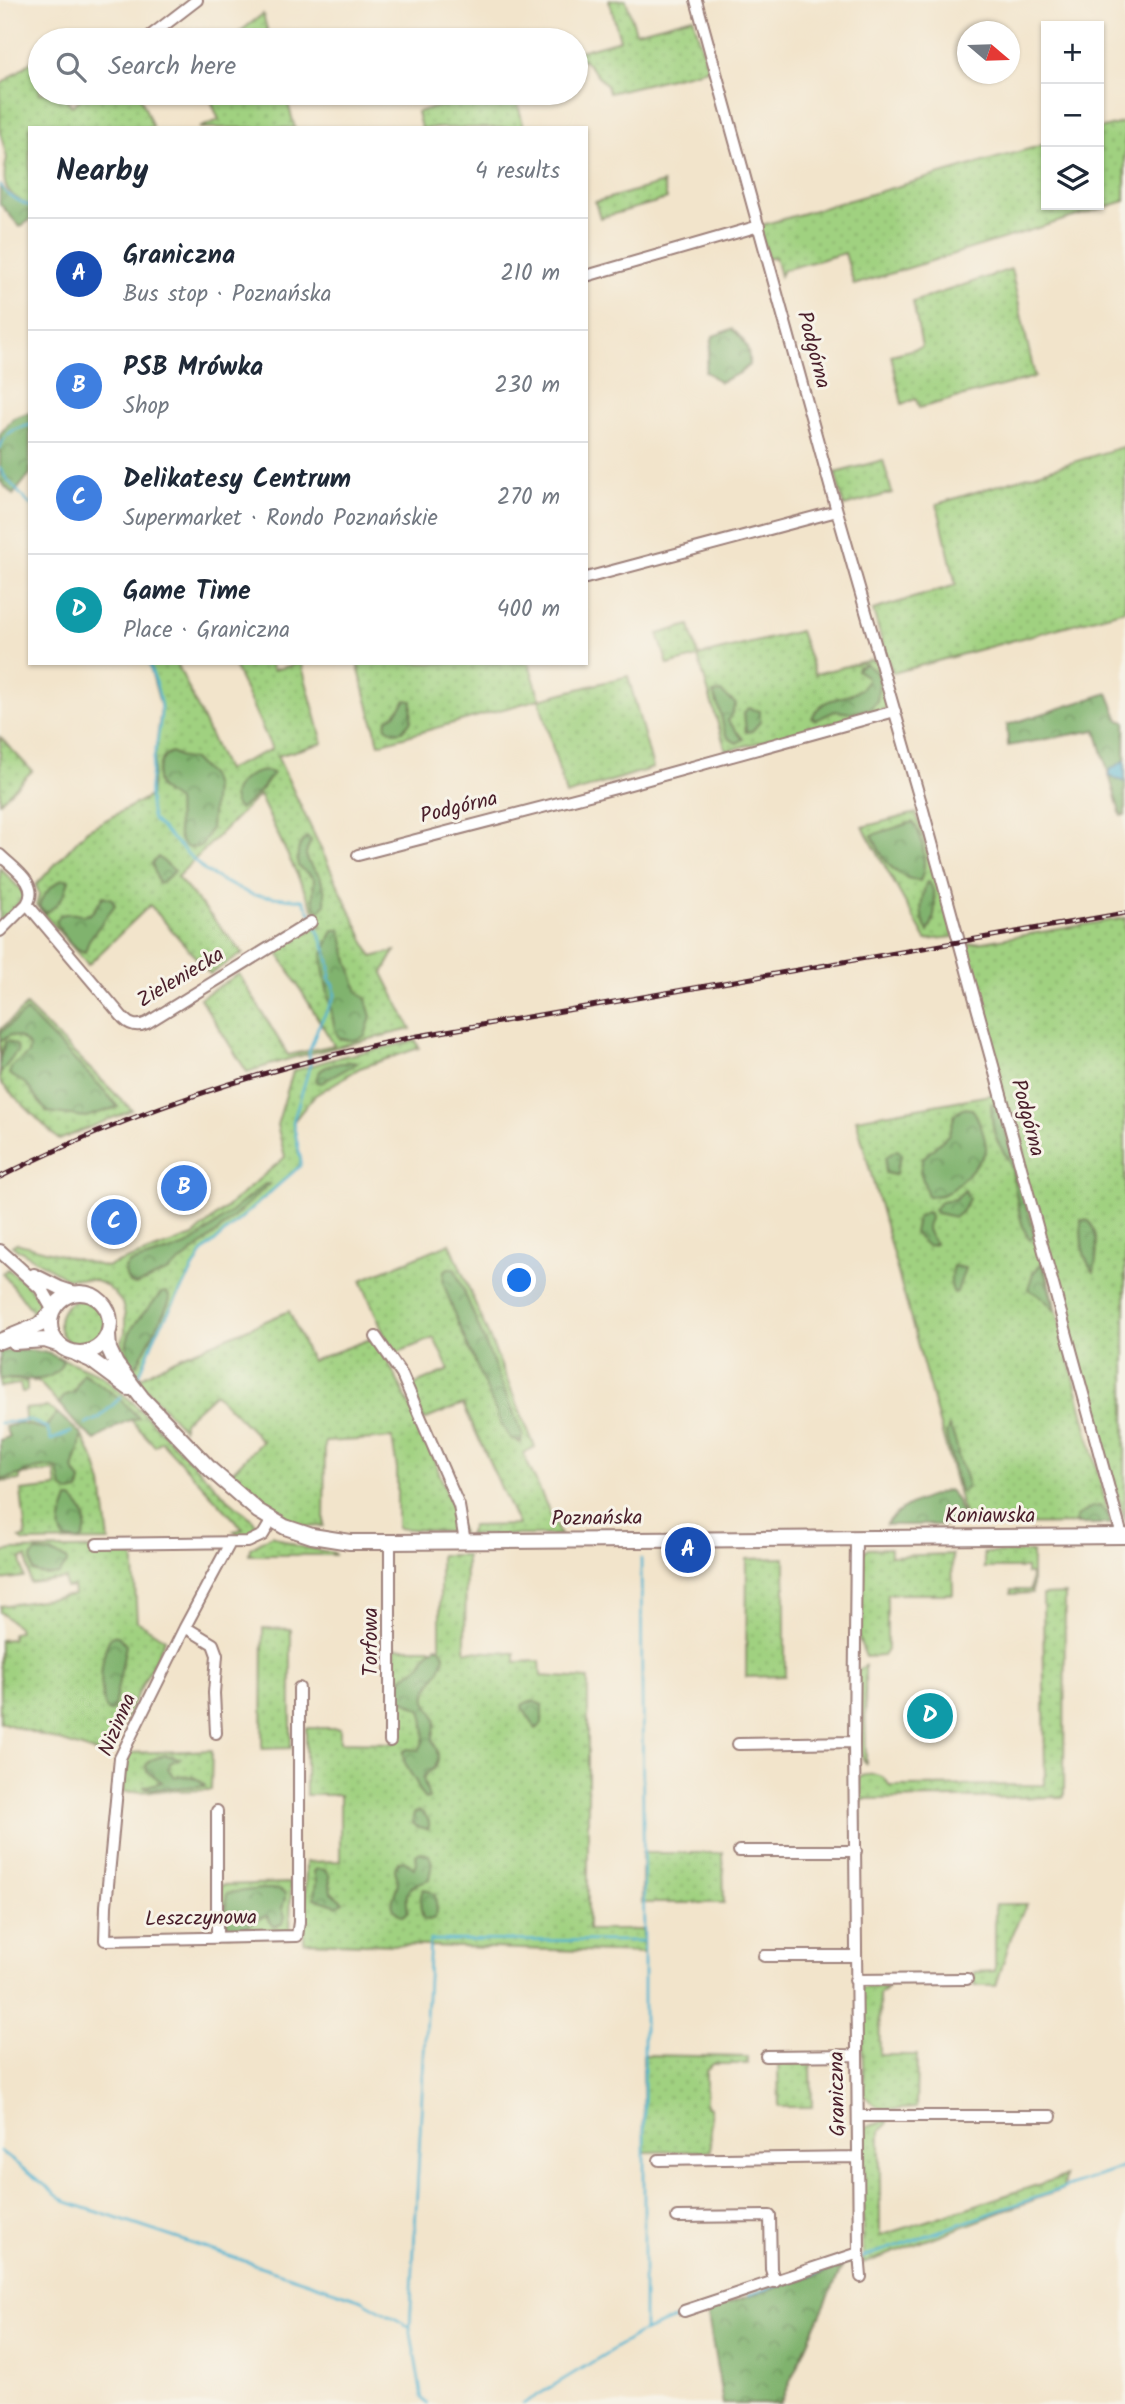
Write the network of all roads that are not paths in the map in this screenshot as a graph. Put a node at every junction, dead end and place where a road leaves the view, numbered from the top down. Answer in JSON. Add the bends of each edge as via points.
{"nodes":[{"id":1,"x":197,"y":0,"type":"edge"},
{"id":2,"x":696,"y":0,"type":"edge"},
{"id":3,"x":161,"y":28,"type":"edge"},
{"id":4,"x":759,"y":226,"type":"junction"},
{"id":5,"x":588,"y":274,"type":"edge"},
{"id":6,"x":837,"y":511,"type":"junction"},
{"id":7,"x":588,"y":577,"type":"edge"},
{"id":8,"x":895,"y":710,"type":"junction"},
{"id":9,"x":0,"y":855,"type":"edge"},
{"id":10,"x":358,"y":855,"type":"dead end"},
{"id":11,"x":27,"y":904,"type":"junction"},
{"id":12,"x":311,"y":922,"type":"dead end"},
{"id":13,"x":0,"y":931,"type":"edge"},
{"id":14,"x":0,"y":1251,"type":"edge"},
{"id":15,"x":16,"y":1264,"type":"junction"},
{"id":16,"x":75,"y":1293,"type":"junction"},
{"id":17,"x":52,"y":1311,"type":"junction"},
{"id":18,"x":108,"y":1335,"type":"junction"},
{"id":19,"x":376,"y":1337,"type":"dead end"},
{"id":20,"x":0,"y":1343,"type":"edge"},
{"id":21,"x":57,"y":1344,"type":"junction"},
{"id":22,"x":71,"y":1351,"type":"junction"},
{"id":23,"x":142,"y":1398,"type":"junction"},
{"id":24,"x":272,"y":1520,"type":"junction"},
{"id":25,"x":1124,"y":1536,"type":"edge"},
{"id":26,"x":856,"y":1538,"type":"junction"},
{"id":27,"x":390,"y":1542,"type":"junction"},
{"id":28,"x":466,"y":1542,"type":"junction"},
{"id":29,"x":230,"y":1543,"type":"junction"},
{"id":30,"x":97,"y":1544,"type":"dead end"},
{"id":31,"x":185,"y":1627,"type":"junction"},
{"id":32,"x":299,"y":1688,"type":"dead end"},
{"id":33,"x":216,"y":1733,"type":"dead end"},
{"id":34,"x":390,"y":1741,"type":"dead end"},
{"id":35,"x":854,"y":1742,"type":"junction"},
{"id":36,"x":737,"y":1744,"type":"dead end"},
{"id":37,"x":217,"y":1811,"type":"dead end"},
{"id":38,"x":739,"y":1851,"type":"dead end"},
{"id":39,"x":856,"y":1852,"type":"junction"},
{"id":40,"x":217,"y":1938,"type":"junction"},
{"id":41,"x":106,"y":1940,"type":"joint"},
{"id":42,"x":764,"y":1956,"type":"dead end"},
{"id":43,"x":855,"y":1956,"type":"junction"},
{"id":44,"x":967,"y":1979,"type":"dead end"},
{"id":45,"x":855,"y":1980,"type":"junction"},
{"id":46,"x":857,"y":2055,"type":"junction"},
{"id":47,"x":766,"y":2056,"type":"dead end"},
{"id":48,"x":858,"y":2116,"type":"junction"},
{"id":49,"x":1052,"y":2116,"type":"dead end"},
{"id":50,"x":858,"y":2157,"type":"junction"},
{"id":51,"x":659,"y":2160,"type":"dead end"},
{"id":52,"x":677,"y":2217,"type":"dead end"},
{"id":53,"x":859,"y":2253,"type":"junction"},
{"id":54,"x":861,"y":2277,"type":"dead end"},
{"id":55,"x":775,"y":2282,"type":"junction"},
{"id":56,"x":684,"y":2311,"type":"dead end"}],
"edges":[{"from":1,"to":3,"type":"street"},
{"from":2,"to":4,"type":"street","name":"Podgórna"},
{"from":4,"to":5,"type":"street"},
{"from":4,"to":6,"type":"street","name":"Podgórna"},
{"from":6,"to":7,"type":"street"},
{"from":6,"to":8,"type":"street","name":"Podgórna"},
{"from":8,"to":10,"type":"street","name":"Podgórna"},
{"from":8,"to":25,"type":"street","name":"Podgórna"},
{"from":9,"to":11,"type":"street","via":[[30,885],[32,895]]},
{"from":11,"to":12,"type":"street","name":"Zieleniecka","via":[[124,1019],[135,1025],[147,1023]]},
{"from":11,"to":13,"type":"street"},
{"from":14,"to":15,"type":"street"},
{"from":15,"to":16,"type":"street"},
{"from":15,"to":17,"type":"street","via":[[41,1288]]},
{"from":16,"to":17,"type":"main road"},
{"from":16,"to":18,"type":"main road","via":[[91,1294],[106,1305],[111,1319]]},
{"from":17,"to":20,"type":"main road","via":[[39,1325]]},
{"from":17,"to":21,"type":"main road","via":[[49,1329]]},
{"from":18,"to":22,"type":"main road","via":[[92,1350]]},
{"from":18,"to":23,"type":"main road","name":"Poznańska","via":[[116,1364]]},
{"from":19,"to":28,"type":"street","via":[[402,1376],[459,1506]]},
{"from":20,"to":21,"type":"main road","via":[[44,1340]]},
{"from":21,"to":22,"type":"main road"},
{"from":22,"to":23,"type":"main road","name":"Poznańska"},
{"from":23,"to":24,"type":"main road","name":"Poznańska","via":[[232,1490]]},
{"from":24,"to":27,"type":"main road","name":"Poznańska","via":[[323,1539]]},
{"from":24,"to":29,"type":"street","via":[[259,1538]]},
{"from":25,"to":26,"type":"main road","name":"Koniawska"},
{"from":26,"to":28,"type":"main road","name":"Poznańska"},
{"from":26,"to":35,"type":"street","name":"Graniczna"},
{"from":27,"to":28,"type":"main road","name":"Poznańska"},
{"from":27,"to":34,"type":"street","name":"Torfowa"},
{"from":29,"to":30,"type":"street"},
{"from":29,"to":31,"type":"street","name":"Nizinna"},
{"from":31,"to":33,"type":"street","via":[[212,1644],[217,1655]]},
{"from":31,"to":41,"type":"street","name":"Nizinna","via":[[120,1758]]},
{"from":32,"to":40,"type":"street","name":"Leszczynowa","via":[[297,1936]]},
{"from":35,"to":36,"type":"street"},
{"from":35,"to":39,"type":"street","name":"Graniczna"},
{"from":37,"to":40,"type":"street"},
{"from":38,"to":39,"type":"street"},
{"from":39,"to":43,"type":"street","name":"Graniczna"},
{"from":40,"to":41,"type":"street","name":"Leszczynowa"},
{"from":42,"to":43,"type":"street"},
{"from":43,"to":45,"type":"street","name":"Graniczna"},
{"from":44,"to":45,"type":"street"},
{"from":45,"to":46,"type":"street","name":"Graniczna"},
{"from":46,"to":47,"type":"street"},
{"from":46,"to":48,"type":"street","name":"Graniczna"},
{"from":48,"to":49,"type":"street"},
{"from":48,"to":50,"type":"street","name":"Graniczna"},
{"from":50,"to":51,"type":"street"},
{"from":50,"to":53,"type":"street","name":"Graniczna"},
{"from":52,"to":55,"type":"street","via":[[770,2216]]},
{"from":53,"to":54,"type":"street","name":"Graniczna"},
{"from":53,"to":55,"type":"street"},
{"from":55,"to":56,"type":"street"}]}
